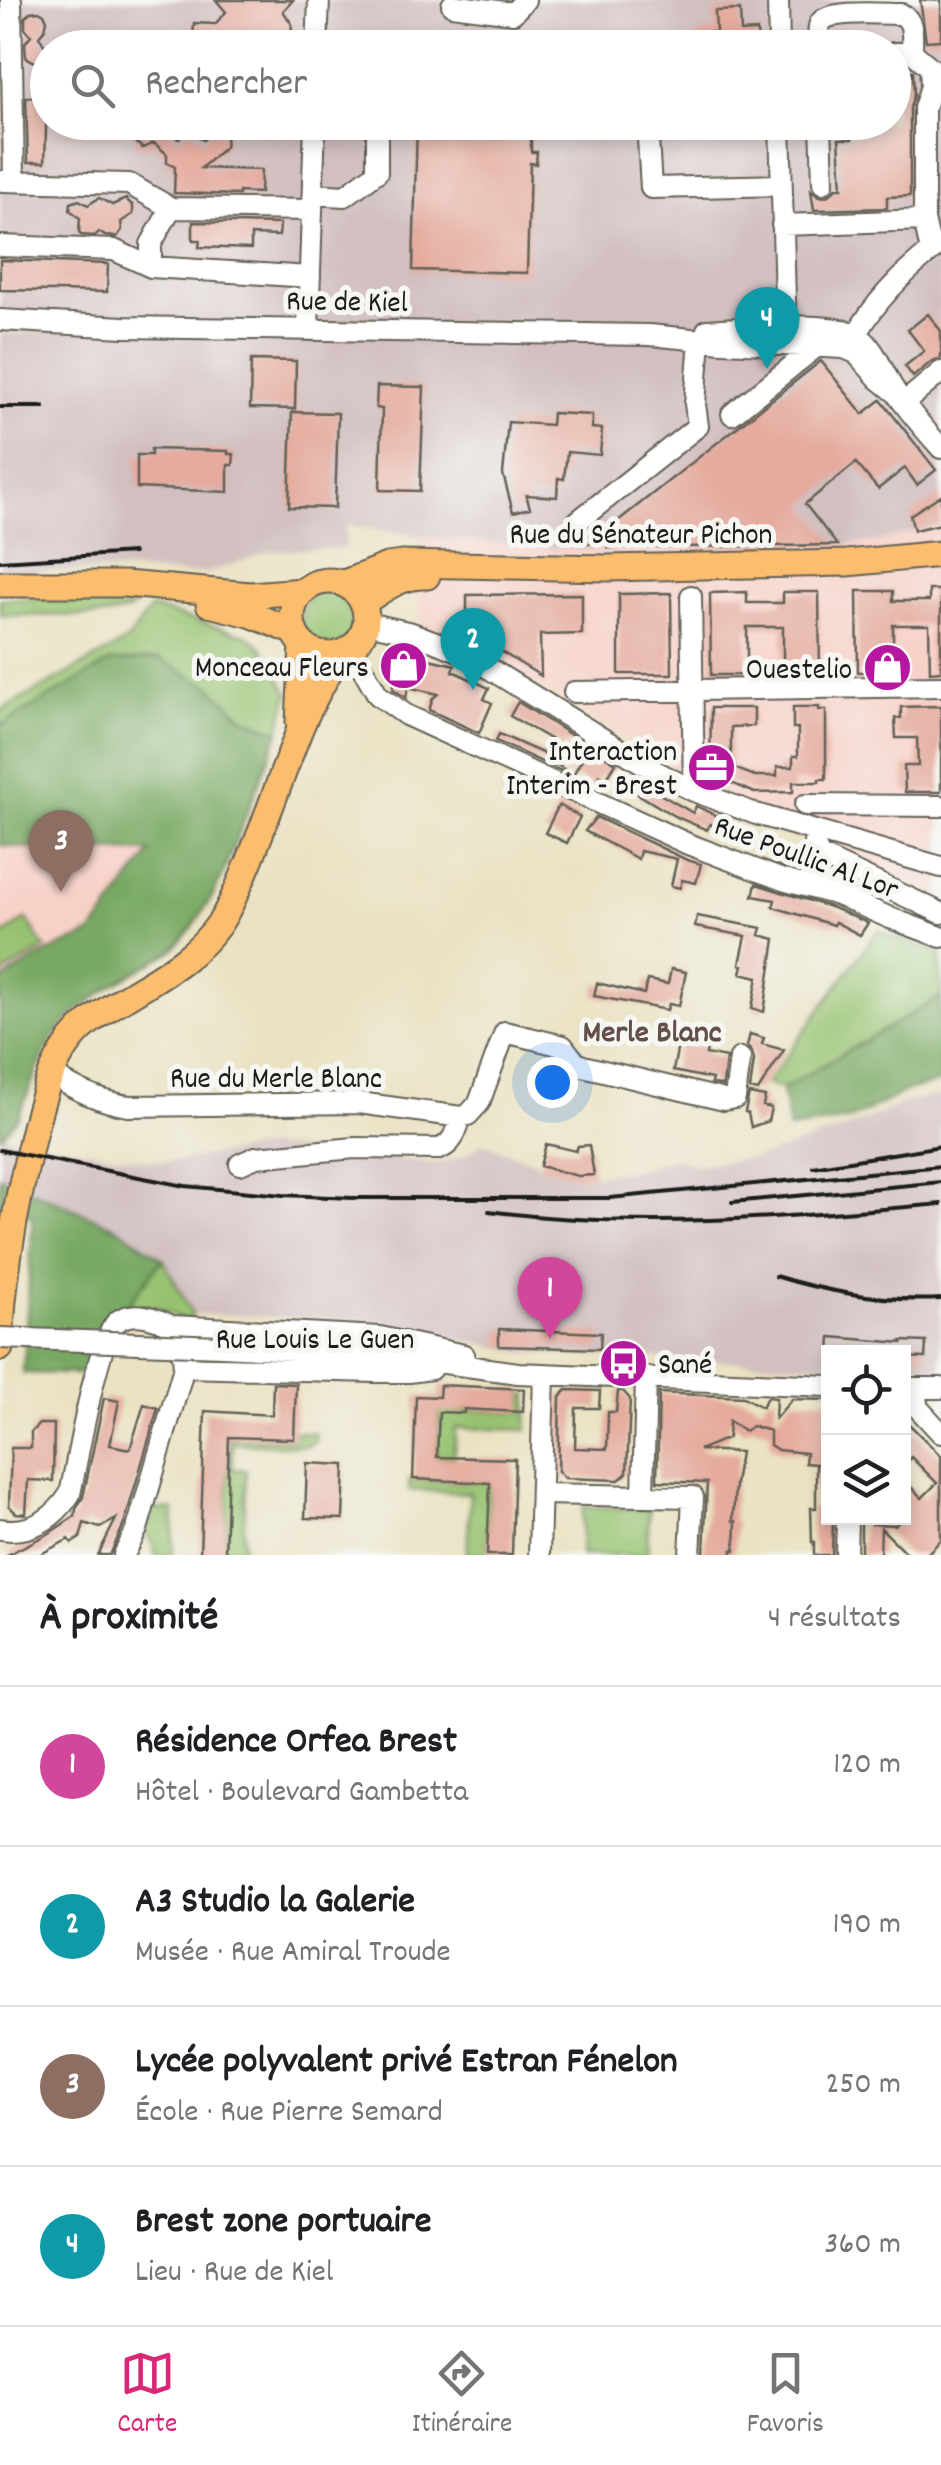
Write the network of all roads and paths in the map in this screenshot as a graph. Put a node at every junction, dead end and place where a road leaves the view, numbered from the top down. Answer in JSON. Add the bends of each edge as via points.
{"nodes":[{"id":1,"x":11,"y":0,"type":"edge"},
{"id":2,"x":318,"y":0,"type":"edge"},
{"id":3,"x":525,"y":0,"type":"edge"},
{"id":4,"x":778,"y":0,"type":"edge"},
{"id":5,"x":452,"y":5,"type":"dead end"},
{"id":6,"x":317,"y":30,"type":"edge"},
{"id":7,"x":779,"y":30,"type":"edge"},
{"id":8,"x":818,"y":30,"type":"edge"},
{"id":9,"x":908,"y":30,"type":"edge"},
{"id":10,"x":911,"y":56,"type":"edge"},
{"id":11,"x":935,"y":94,"type":"edge"},
{"id":12,"x":315,"y":140,"type":"edge"},
{"id":13,"x":377,"y":140,"type":"edge"},
{"id":14,"x":648,"y":140,"type":"edge"},
{"id":15,"x":780,"y":140,"type":"edge"},
{"id":16,"x":822,"y":140,"type":"edge"},
{"id":17,"x":7,"y":180,"type":"edge"},
{"id":18,"x":823,"y":183,"type":"dead end"},
{"id":19,"x":781,"y":185,"type":"junction"},
{"id":20,"x":313,"y":202,"type":"junction"},
{"id":21,"x":171,"y":208,"type":"junction"},
{"id":22,"x":924,"y":220,"type":"junction"},
{"id":23,"x":782,"y":225,"type":"junction"},
{"id":24,"x":0,"y":246,"type":"edge"},
{"id":25,"x":936,"y":247,"type":"edge"},
{"id":26,"x":151,"y":266,"type":"junction"},
{"id":27,"x":310,"y":277,"type":"junction"},
{"id":28,"x":0,"y":322,"type":"edge"},
{"id":29,"x":308,"y":330,"type":"junction"},
{"id":30,"x":847,"y":332,"type":"junction"},
{"id":31,"x":784,"y":333,"type":"junction"},
{"id":32,"x":650,"y":335,"type":"junction"},
{"id":33,"x":700,"y":339,"type":"junction"},
{"id":34,"x":818,"y":345,"type":"junction"},
{"id":35,"x":941,"y":372,"type":"edge"},
{"id":36,"x":900,"y":398,"type":"junction"},
{"id":37,"x":732,"y":414,"type":"dead end"},
{"id":38,"x":941,"y":448,"type":"edge"},
{"id":39,"x":578,"y":520,"type":"dead end"},
{"id":40,"x":941,"y":554,"type":"edge"},
{"id":41,"x":941,"y":567,"type":"edge"},
{"id":42,"x":344,"y":583,"type":"junction"},
{"id":43,"x":0,"y":587,"type":"edge"},
{"id":44,"x":303,"y":591,"type":"junction"},
{"id":45,"x":691,"y":596,"type":"dead end"},
{"id":46,"x":365,"y":613,"type":"junction"},
{"id":47,"x":299,"y":638,"type":"junction"},
{"id":48,"x":346,"y":651,"type":"junction"},
{"id":49,"x":941,"y":686,"type":"edge"},
{"id":50,"x":692,"y":690,"type":"junction"},
{"id":51,"x":574,"y":692,"type":"dead end"},
{"id":52,"x":298,"y":732,"type":"junction"},
{"id":53,"x":694,"y":791,"type":"junction"},
{"id":54,"x":806,"y":806,"type":"dead end"},
{"id":55,"x":941,"y":806,"type":"edge"},
{"id":56,"x":816,"y":831,"type":"junction"},
{"id":57,"x":837,"y":836,"type":"junction"},
{"id":58,"x":837,"y":864,"type":"junction"},
{"id":59,"x":941,"y":868,"type":"edge"},
{"id":60,"x":941,"y":913,"type":"edge"},
{"id":61,"x":941,"y":938,"type":"edge"},
{"id":62,"x":740,"y":1058,"type":"dead end"},
{"id":63,"x":52,"y":1075,"type":"junction"},
{"id":64,"x":461,"y":1117,"type":"junction"},
{"id":65,"x":240,"y":1164,"type":"dead end"},
{"id":66,"x":172,"y":1326,"type":"junction"},
{"id":67,"x":0,"y":1338,"type":"edge"},
{"id":68,"x":0,"y":1348,"type":"edge"},
{"id":69,"x":411,"y":1358,"type":"junction"},
{"id":70,"x":184,"y":1368,"type":"junction"},
{"id":71,"x":544,"y":1374,"type":"junction"},
{"id":72,"x":646,"y":1377,"type":"junction"},
{"id":73,"x":821,"y":1386,"type":"edge"},
{"id":74,"x":911,"y":1388,"type":"edge"},
{"id":75,"x":941,"y":1388,"type":"edge"},
{"id":76,"x":911,"y":1392,"type":"edge"},
{"id":77,"x":941,"y":1433,"type":"edge"},
{"id":78,"x":541,"y":1494,"type":"junction"},
{"id":79,"x":643,"y":1495,"type":"junction"},
{"id":80,"x":846,"y":1525,"type":"edge"},
{"id":81,"x":0,"y":1529,"type":"edge"},
{"id":82,"x":124,"y":1555,"type":"edge"},
{"id":83,"x":540,"y":1555,"type":"edge"},
{"id":84,"x":690,"y":1555,"type":"edge"},
{"id":85,"x":846,"y":1555,"type":"edge"}],
"edges":[{"from":1,"to":17,"type":"street"},
{"from":2,"to":6,"type":"street"},
{"from":3,"to":5,"type":"street","via":[[513,13]]},
{"from":4,"to":7,"type":"street"},
{"from":8,"to":9,"type":"street","via":[[832,14],[901,14],[910,21]]},
{"from":10,"to":11,"type":"street","via":[[930,67]]},
{"from":11,"to":22,"type":"street","via":[[924,108]]},
{"from":12,"to":20,"type":"street"},
{"from":13,"to":20,"type":"street","via":[[377,172],[345,196]]},
{"from":14,"to":19,"type":"street","via":[[652,188]]},
{"from":15,"to":19,"type":"street"},
{"from":16,"to":18,"type":"street"},
{"from":17,"to":21,"type":"street","via":[[129,184]]},
{"from":19,"to":23,"type":"street"},
{"from":20,"to":21,"type":"street"},
{"from":20,"to":27,"type":"street"},
{"from":21,"to":26,"type":"street","via":[[152,244]]},
{"from":22,"to":23,"type":"street"},
{"from":22,"to":25,"type":"street"},
{"from":23,"to":31,"type":"street"},
{"from":24,"to":26,"type":"street","via":[[114,250]]},
{"from":25,"to":30,"type":"street"},
{"from":26,"to":27,"type":"street"},
{"from":27,"to":29,"type":"street"},
{"from":28,"to":29,"type":"street","name":"Rue de Kiel"},
{"from":29,"to":32,"type":"street","name":"Rue de Kiel"},
{"from":30,"to":31,"type":"street"},
{"from":30,"to":34,"type":"street"},
{"from":30,"to":36,"type":"street","via":[[868,346]]},
{"from":31,"to":32,"type":"street","name":"Rue de Kiel"},
{"from":31,"to":33,"type":"street","name":"Rue de Kiel"},
{"from":31,"to":34,"type":"street"},
{"from":32,"to":33,"type":"street","name":"Rue de Kiel"},
{"from":33,"to":39,"type":"street","via":[[698,426]]},
{"from":34,"to":36,"type":"street","via":[[856,353]]},
{"from":34,"to":37,"type":"street"},
{"from":35,"to":36,"type":"street"},
{"from":36,"to":38,"type":"street"},
{"from":40,"to":42,"type":"main road","name":"Rue du Sénateur Pichon","via":[[847,563],[607,568],[402,564]]},
{"from":41,"to":46,"type":"main road","name":"Rue du Sénateur Pichon","via":[[825,578],[416,576],[398,580]]},
{"from":42,"to":44,"type":"main road","via":[[328,580]]},
{"from":42,"to":46,"type":"main road"},
{"from":43,"to":44,"type":"main road"},
{"from":43,"to":47,"type":"main road","via":[[124,591],[198,602],[250,614]]},
{"from":44,"to":47,"type":"main road","via":[[292,623]]},
{"from":45,"to":50,"type":"street"},
{"from":46,"to":48,"type":"main road","via":[[362,637]]},
{"from":46,"to":53,"type":"street","via":[[464,653]]},
{"from":47,"to":48,"type":"main road","via":[[318,653]]},
{"from":47,"to":52,"type":"main road"},
{"from":48,"to":52,"type":"main road"},
{"from":48,"to":61,"type":"street","name":"Rue Poullic Al Lor","via":[[378,695],[406,715],[688,844],[838,895],[915,937]]},
{"from":49,"to":50,"type":"street"},
{"from":50,"to":51,"type":"street"},
{"from":50,"to":53,"type":"street"},
{"from":52,"to":63,"type":"main road","via":[[218,925],[180,963],[87,1024]]},
{"from":53,"to":56,"type":"street"},
{"from":54,"to":55,"type":"street"},
{"from":56,"to":57,"type":"street"},
{"from":56,"to":58,"type":"street","via":[[816,852]]},
{"from":57,"to":58,"type":"street"},
{"from":57,"to":59,"type":"street"},
{"from":58,"to":60,"type":"street"},
{"from":62,"to":64,"type":"street","via":[[735,1098],[724,1100],[583,1066],[563,1046],[505,1032],[479,1103]]},
{"from":63,"to":64,"type":"street","name":"Rue du Merle Blanc","via":[[84,1094],[129,1106],[359,1104]]},
{"from":63,"to":68,"type":"main road","via":[[9,1242]]},
{"from":64,"to":65,"type":"street","via":[[451,1142],[439,1148],[341,1149]]},
{"from":66,"to":69,"type":"street","via":[[380,1337]]},
{"from":66,"to":70,"type":"street","name":"Rue Louis Le Guen"},
{"from":66,"to":81,"type":"street","name":"Rue Louis Le Guen","via":[[136,1315],[118,1320],[98,1360],[70,1494],[59,1512],[38,1524]]},
{"from":67,"to":69,"type":"street","bridge":true},
{"from":69,"to":70,"type":"street","name":"Rue Louis Le Guen"},
{"from":69,"to":71,"type":"street"},
{"from":69,"to":71,"type":"street","name":"Rue Louis Le Guen"},
{"from":70,"to":82,"type":"street","via":[[138,1529]]},
{"from":71,"to":72,"type":"street"},
{"from":71,"to":78,"type":"street"},
{"from":72,"to":73,"type":"street"},
{"from":72,"to":79,"type":"street"},
{"from":74,"to":75,"type":"street"},
{"from":76,"to":77,"type":"street"},
{"from":78,"to":79,"type":"street"},
{"from":78,"to":83,"type":"street"},
{"from":79,"to":84,"type":"street","via":[[694,1497]]},
{"from":80,"to":85,"type":"street"}]}
